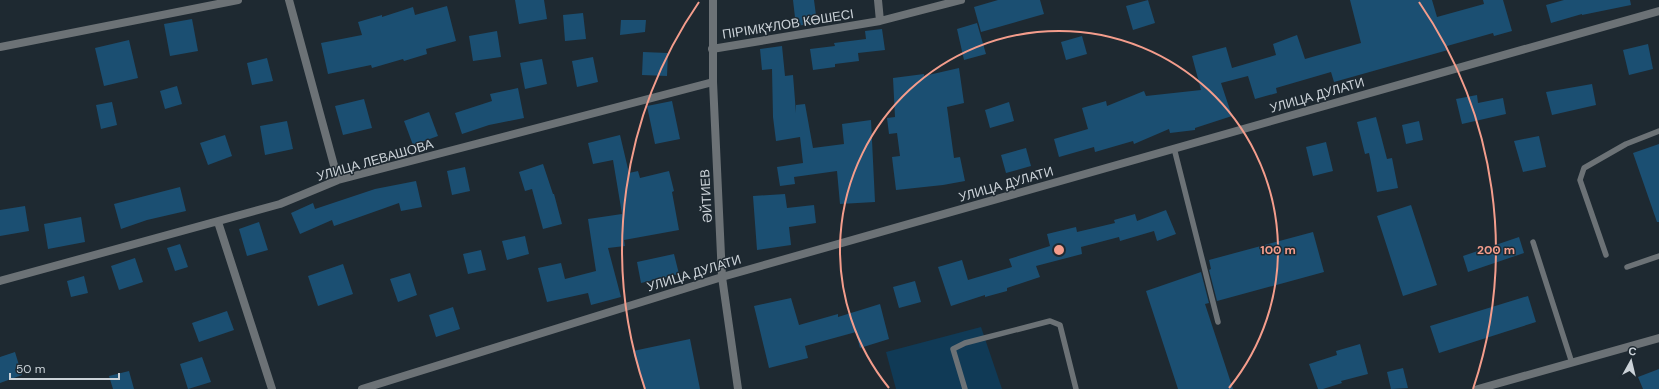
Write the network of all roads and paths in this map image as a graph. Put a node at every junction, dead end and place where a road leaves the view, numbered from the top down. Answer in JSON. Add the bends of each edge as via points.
{"nodes":[{"id":1,"x":238,"y":0,"type":"edge"},
{"id":2,"x":289,"y":0,"type":"edge"},
{"id":3,"x":713,"y":0,"type":"edge"},
{"id":4,"x":878,"y":0,"type":"edge"},
{"id":5,"x":961,"y":0,"type":"edge"},
{"id":6,"x":1659,"y":11,"type":"edge"},
{"id":7,"x":880,"y":21,"type":"junction"},
{"id":8,"x":0,"y":47,"type":"edge"},
{"id":9,"x":712,"y":49,"type":"junction"},
{"id":10,"x":713,"y":82,"type":"junction"},
{"id":11,"x":1659,"y":131,"type":"edge"},
{"id":12,"x":1174,"y":148,"type":"junction"},
{"id":13,"x":338,"y":180,"type":"junction"},
{"id":14,"x":218,"y":222,"type":"junction"},
{"id":15,"x":1533,"y":242,"type":"dead end"},
{"id":16,"x":1606,"y":255,"type":"dead end"},
{"id":17,"x":1659,"y":256,"type":"edge"},
{"id":18,"x":1627,"y":267,"type":"dead end"},
{"id":19,"x":722,"y":276,"type":"junction"},
{"id":20,"x":0,"y":281,"type":"edge"},
{"id":21,"x":1218,"y":322,"type":"dead end"},
{"id":22,"x":1659,"y":338,"type":"edge"},
{"id":23,"x":1572,"y":363,"type":"junction"},
{"id":24,"x":272,"y":389,"type":"edge"},
{"id":25,"x":362,"y":389,"type":"edge"},
{"id":26,"x":738,"y":389,"type":"edge"},
{"id":27,"x":965,"y":389,"type":"edge"},
{"id":28,"x":1076,"y":389,"type":"edge"},
{"id":29,"x":1478,"y":389,"type":"edge"}],
"edges":[{"from":1,"to":8,"type":"street"},
{"from":2,"to":13,"type":"street"},
{"from":3,"to":9,"type":"street","name":"ӘЙТИЕВ"},
{"from":4,"to":7,"type":"street"},
{"from":5,"to":7,"type":"street","name":"ПІРІМҚҰЛОВ КӨШЕСІ"},
{"from":6,"to":12,"type":"street","name":"УЛИЦА ДУЛАТИ"},
{"from":7,"to":9,"type":"street","name":"ПІРІМҚҰЛОВ КӨШЕСІ"},
{"from":9,"to":10,"type":"street","name":"ӘЙТИЕВ"},
{"from":10,"to":13,"type":"street","name":"УЛИЦА ЛЕВАШОВА"},
{"from":10,"to":19,"type":"street","name":"ӘЙТИЕВ"},
{"from":11,"to":16,"type":"lane","via":[[1626,144],[1584,168],[1580,180]]},
{"from":12,"to":19,"type":"street","name":"УЛИЦА ДУЛАТИ"},
{"from":12,"to":21,"type":"lane"},
{"from":13,"to":14,"type":"street","name":"УЛИЦА ЛЕВАШОВА","via":[[280,204]]},
{"from":14,"to":20,"type":"street","name":"УЛИЦА ЛЕВАШОВА"},
{"from":14,"to":24,"type":"street"},
{"from":15,"to":23,"type":"lane"},
{"from":17,"to":18,"type":"lane"},
{"from":19,"to":25,"type":"street","name":"УЛИЦА ДУЛАТИ"},
{"from":19,"to":26,"type":"street","name":"ӘЙТИЕВ"},
{"from":22,"to":23,"type":"street"},
{"from":23,"to":29,"type":"street"},
{"from":27,"to":28,"type":"lane","via":[[953,349],[965,343],[1050,321],[1060,325]]}]}
